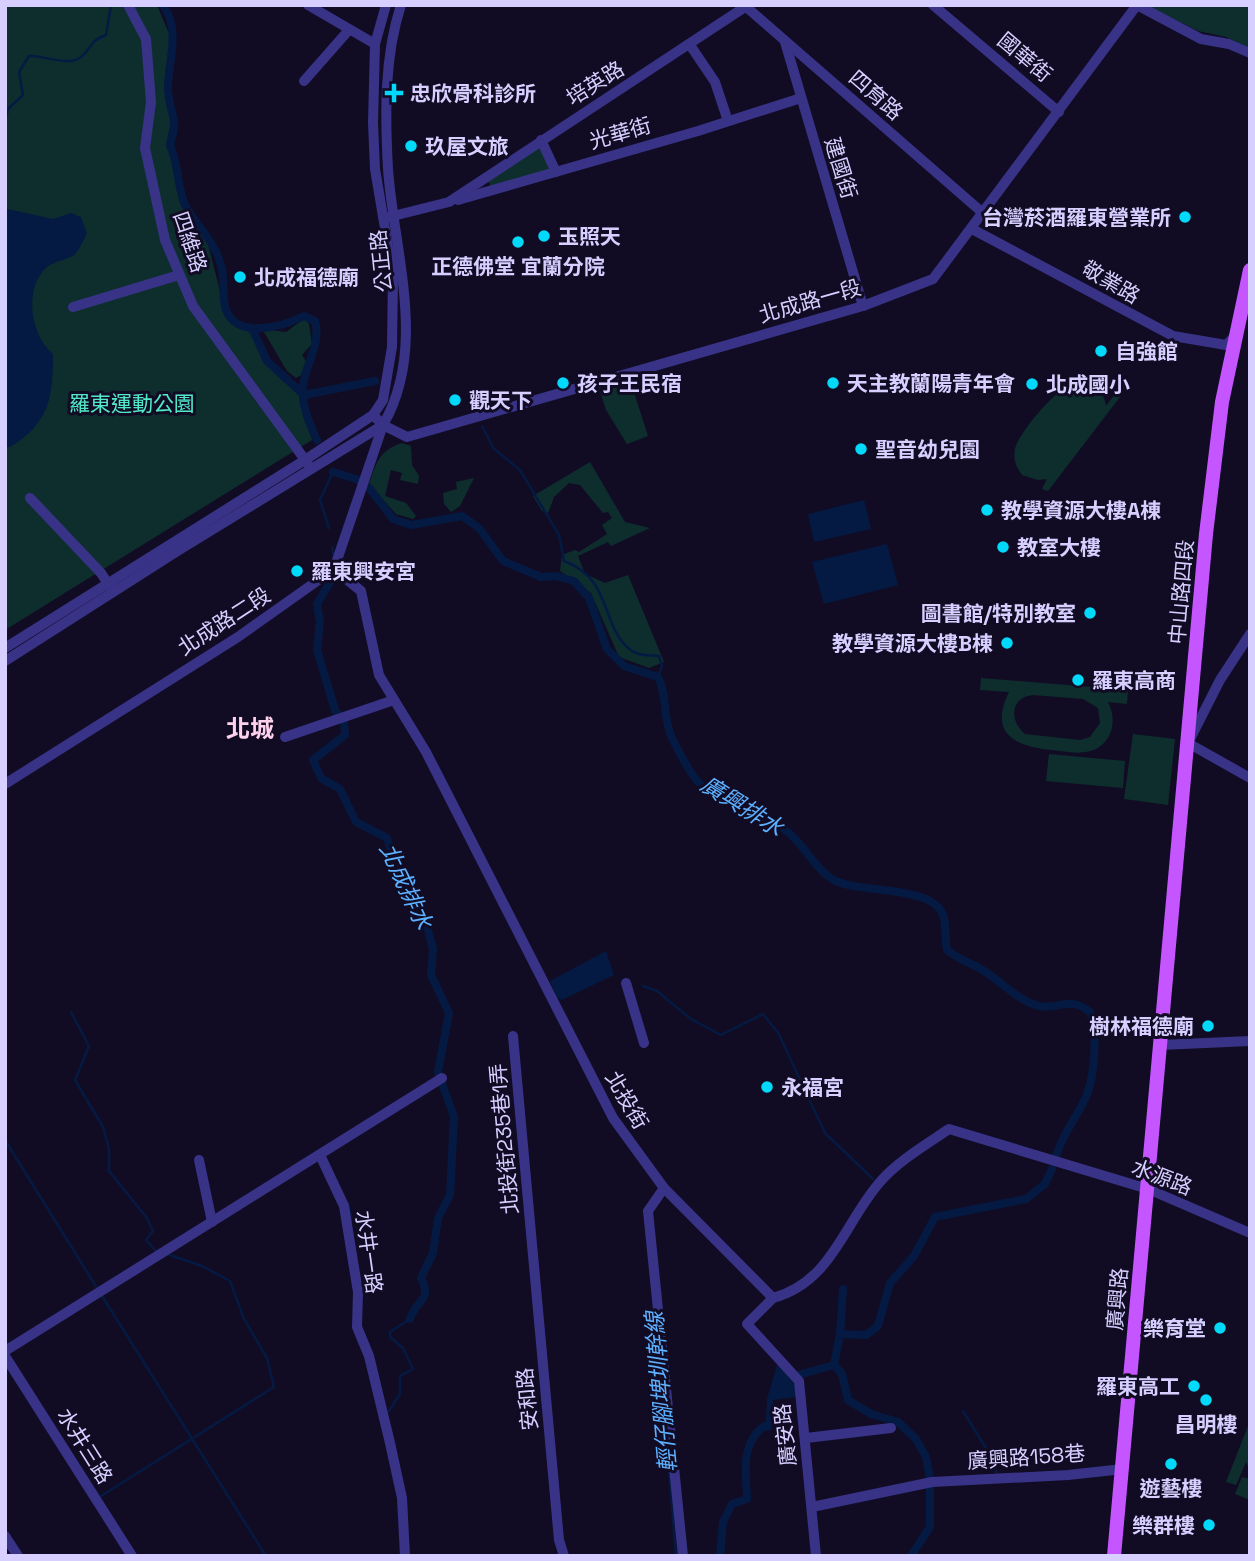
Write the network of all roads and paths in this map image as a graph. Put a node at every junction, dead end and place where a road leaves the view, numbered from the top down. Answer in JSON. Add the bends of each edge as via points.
{"nodes":[{"id":1,"x":128,"y":5,"type":"edge"},
{"id":2,"x":308,"y":5,"type":"edge"},
{"id":3,"x":386,"y":5,"type":"edge"},
{"id":4,"x":401,"y":5,"type":"edge"},
{"id":5,"x":933,"y":5,"type":"edge"},
{"id":6,"x":1137,"y":5,"type":"edge"},
{"id":7,"x":746,"y":6,"type":"edge"},
{"id":8,"x":348,"y":31,"type":"junction"},
{"id":9,"x":785,"y":42,"type":"junction"},
{"id":10,"x":375,"y":44,"type":"junction"},
{"id":11,"x":690,"y":44,"type":"junction"},
{"id":12,"x":1250,"y":53,"type":"edge"},
{"id":13,"x":304,"y":82,"type":"dead end"},
{"id":14,"x":801,"y":98,"type":"junction"},
{"id":15,"x":1059,"y":112,"type":"junction"},
{"id":16,"x":728,"y":121,"type":"junction"},
{"id":17,"x":541,"y":140,"type":"junction"},
{"id":18,"x":556,"y":172,"type":"junction"},
{"id":19,"x":449,"y":202,"type":"junction"},
{"id":20,"x":984,"y":214,"type":"junction"},
{"id":21,"x":395,"y":215,"type":"junction"},
{"id":22,"x":383,"y":219,"type":"junction"},
{"id":23,"x":972,"y":229,"type":"junction"},
{"id":24,"x":1250,"y":270,"type":"edge"},
{"id":25,"x":179,"y":275,"type":"junction"},
{"id":26,"x":1248,"y":291,"type":"edge"},
{"id":27,"x":863,"y":306,"type":"junction"},
{"id":28,"x":73,"y":307,"type":"dead end"},
{"id":29,"x":1235,"y":336,"type":"junction"},
{"id":30,"x":373,"y":415,"type":"junction"},
{"id":31,"x":383,"y":425,"type":"junction"},
{"id":32,"x":308,"y":465,"type":"junction"},
{"id":33,"x":30,"y":498,"type":"dead end"},
{"id":34,"x":334,"y":569,"type":"junction"},
{"id":35,"x":111,"y":588,"type":"junction"},
{"id":36,"x":1250,"y":634,"type":"edge"},
{"id":37,"x":5,"y":648,"type":"edge"},
{"id":38,"x":5,"y":661,"type":"edge"},
{"id":39,"x":394,"y":700,"type":"junction"},
{"id":40,"x":285,"y":737,"type":"dead end"},
{"id":41,"x":1188,"y":743,"type":"junction"},
{"id":42,"x":1250,"y":778,"type":"edge"},
{"id":43,"x":5,"y":784,"type":"edge"},
{"id":44,"x":626,"y":983,"type":"dead end"},
{"id":45,"x":513,"y":1036,"type":"dead end"},
{"id":46,"x":1250,"y":1041,"type":"edge"},
{"id":47,"x":644,"y":1043,"type":"dead end"},
{"id":48,"x":1160,"y":1045,"type":"junction"},
{"id":49,"x":439,"y":1080,"type":"dead end"},
{"id":50,"x":320,"y":1155,"type":"junction"},
{"id":51,"x":199,"y":1160,"type":"dead end"},
{"id":52,"x":664,"y":1188,"type":"junction"},
{"id":53,"x":1148,"y":1189,"type":"junction"},
{"id":54,"x":212,"y":1222,"type":"junction"},
{"id":55,"x":1250,"y":1233,"type":"edge"},
{"id":56,"x":532,"y":1239,"type":"joint"},
{"id":57,"x":773,"y":1298,"type":"junction"},
{"id":58,"x":5,"y":1351,"type":"edge"},
{"id":59,"x":5,"y":1356,"type":"edge"},
{"id":60,"x":891,"y":1428,"type":"dead end"},
{"id":61,"x":806,"y":1438,"type":"junction"},
{"id":62,"x":1123,"y":1469,"type":"junction"},
{"id":63,"x":812,"y":1507,"type":"junction"},
{"id":64,"x":5,"y":1536,"type":"edge"},
{"id":65,"x":18,"y":1556,"type":"edge"},
{"id":66,"x":132,"y":1556,"type":"edge"},
{"id":67,"x":405,"y":1556,"type":"edge"},
{"id":68,"x":564,"y":1556,"type":"edge"},
{"id":69,"x":683,"y":1556,"type":"edge"},
{"id":70,"x":816,"y":1556,"type":"edge"},
{"id":71,"x":1114,"y":1556,"type":"edge"}],
"edges":[{"from":1,"to":25,"type":"street","name":"四維路","via":[[146,39],[151,102],[145,148],[165,240]]},
{"from":2,"to":8,"type":"street"},
{"from":3,"to":10,"type":"street","name":"公正路"},
{"from":4,"to":21,"type":"street","name":"公正路","via":[[391,40],[387,107],[388,171]]},
{"from":5,"to":15,"type":"street","name":"國華街"},
{"from":6,"to":12,"type":"street","via":[[1201,39]]},
{"from":6,"to":15,"type":"street","name":"北成路一段"},
{"from":7,"to":9,"type":"street","name":"四育路"},
{"from":7,"to":11,"type":"street","name":"培英路"},
{"from":8,"to":10,"type":"street"},
{"from":8,"to":13,"type":"street"},
{"from":9,"to":14,"type":"street","name":"建國街"},
{"from":9,"to":20,"type":"street","name":"四育路"},
{"from":10,"to":22,"type":"street","name":"公正路","via":[[375,169]]},
{"from":11,"to":16,"type":"street","via":[[715,82]]},
{"from":11,"to":17,"type":"street","name":"培英路"},
{"from":14,"to":16,"type":"street","name":"光華街"},
{"from":14,"to":27,"type":"street","name":"建國街"},
{"from":15,"to":20,"type":"street","name":"北成路一段"},
{"from":16,"to":18,"type":"street","name":"光華街"},
{"from":17,"to":18,"type":"street"},
{"from":17,"to":19,"type":"street","name":"培英路"},
{"from":18,"to":19,"type":"street","name":"光華街"},
{"from":19,"to":21,"type":"street","name":"培英路"},
{"from":20,"to":23,"type":"street","name":"北成路一段"},
{"from":21,"to":22,"type":"street","name":"培英路"},
{"from":21,"to":31,"type":"street","name":"公正路","via":[[404,274],[403,367],[398,400]]},
{"from":22,"to":30,"type":"street","name":"公正路","via":[[393,276],[392,347],[383,400]]},
{"from":23,"to":27,"type":"street","name":"北成路一段","via":[[933,279]]},
{"from":23,"to":29,"type":"street","name":"敬業路","via":[[1173,337],[1226,345]]},
{"from":24,"to":26,"type":"main road","name":"中山路四段"},
{"from":25,"to":28,"type":"street"},
{"from":25,"to":32,"type":"street","name":"四維路","via":[[193,306]]},
{"from":26,"to":29,"type":"main road","name":"中山路四段"},
{"from":27,"to":31,"type":"street","name":"北成路一段","via":[[407,438]]},
{"from":29,"to":41,"type":"main road","name":"中山路四段","via":[[1206,534]]},
{"from":30,"to":31,"type":"street","name":"北成路一段"},
{"from":30,"to":32,"type":"street"},
{"from":31,"to":32,"type":"street"},
{"from":31,"to":34,"type":"street"},
{"from":32,"to":35,"type":"street"},
{"from":33,"to":35,"type":"street"},
{"from":34,"to":39,"type":"street","name":"北投街","via":[[361,591],[379,675]]},
{"from":34,"to":43,"type":"street","name":"北成路二段","via":[[238,638]]},
{"from":35,"to":37,"type":"street"},
{"from":35,"to":38,"type":"street"},
{"from":36,"to":41,"type":"street"},
{"from":39,"to":40,"type":"street"},
{"from":39,"to":52,"type":"street","name":"北投街","via":[[426,752],[612,1118]]},
{"from":41,"to":42,"type":"street"},
{"from":41,"to":48,"type":"main road","name":"中山路四段"},
{"from":44,"to":47,"type":"street"},
{"from":45,"to":56,"type":"street","name":"北投街235巷1弄"},
{"from":46,"to":48,"type":"street"},
{"from":48,"to":53,"type":"main road","name":"廣興路"},
{"from":49,"to":50,"type":"street"},
{"from":50,"to":54,"type":"street"},
{"from":50,"to":67,"type":"street","name":"水井一路","via":[[344,1206],[358,1292],[357,1327],[369,1356],[402,1497]]},
{"from":51,"to":54,"type":"street"},
{"from":52,"to":57,"type":"street","name":"北投街"},
{"from":52,"to":69,"type":"street","via":[[648,1212]]},
{"from":53,"to":55,"type":"street","name":"水源路"},
{"from":53,"to":57,"type":"street","name":"水源路","via":[[949,1129],[880,1181],[819,1273]]},
{"from":53,"to":62,"type":"main road","name":"廣興路"},
{"from":54,"to":58,"type":"street"},
{"from":56,"to":68,"type":"street","name":"安和路"},
{"from":57,"to":61,"type":"street","name":"廣安路","via":[[747,1324],[799,1381]]},
{"from":59,"to":66,"type":"street","name":"水井三路"},
{"from":60,"to":61,"type":"street"},
{"from":61,"to":63,"type":"street","name":"廣安路"},
{"from":62,"to":63,"type":"street","name":"廣興路158巷","via":[[927,1482]]},
{"from":62,"to":71,"type":"main road","name":"廣興路"},
{"from":63,"to":70,"type":"street","name":"廣安路"},
{"from":64,"to":65,"type":"street"}]}
